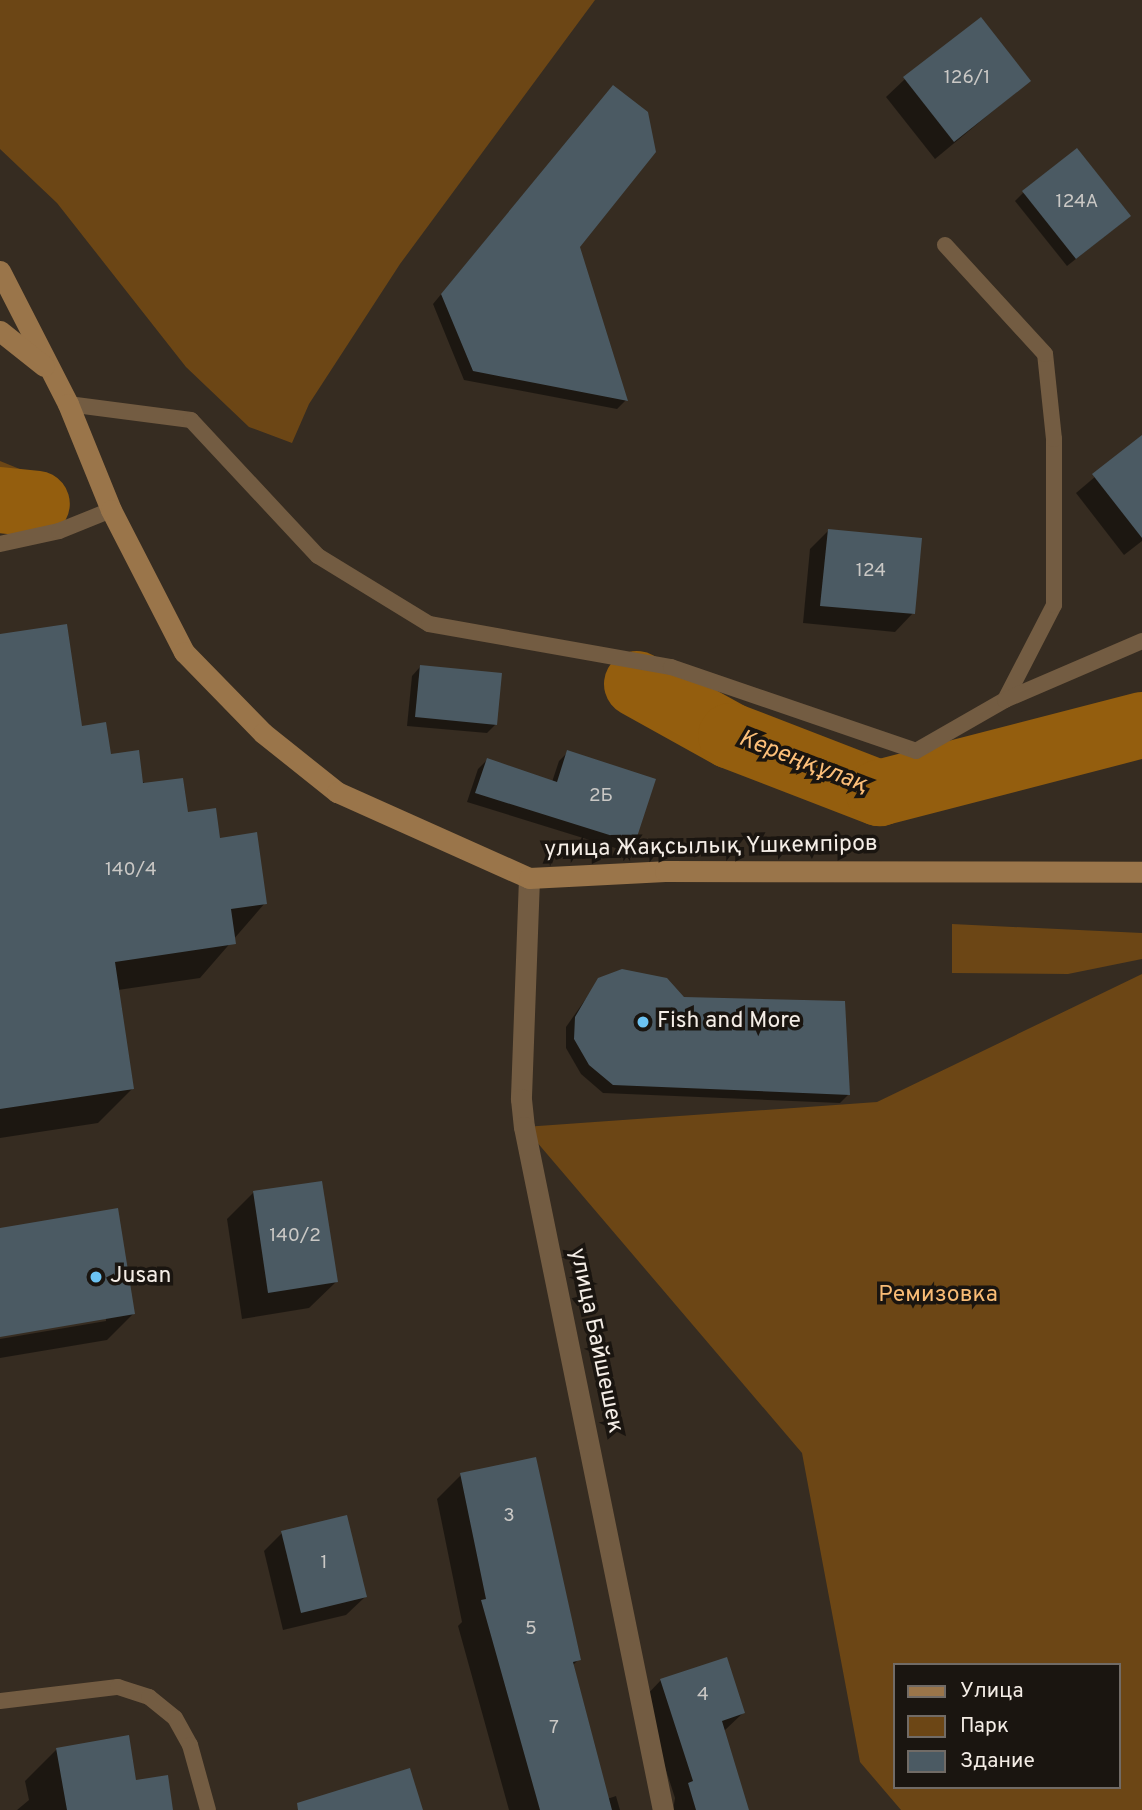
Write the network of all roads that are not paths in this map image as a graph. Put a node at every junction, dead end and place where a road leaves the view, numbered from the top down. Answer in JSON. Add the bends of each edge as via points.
{"nodes":[{"id":1,"x":945,"y":245,"type":"dead end"},
{"id":2,"x":0,"y":271,"type":"edge"},
{"id":3,"x":0,"y":331,"type":"edge"},
{"id":4,"x":51,"y":372,"type":"junction"},
{"id":5,"x":68,"y":404,"type":"junction"},
{"id":6,"x":111,"y":510,"type":"junction"},
{"id":7,"x":0,"y":544,"type":"edge"},
{"id":8,"x":1142,"y":641,"type":"edge"},
{"id":9,"x":1005,"y":700,"type":"junction"},
{"id":10,"x":1142,"y":872,"type":"edge"},
{"id":11,"x":530,"y":878,"type":"junction"},
{"id":12,"x":0,"y":1701,"type":"edge"},
{"id":13,"x":208,"y":1810,"type":"edge"},
{"id":14,"x":663,"y":1810,"type":"edge"}],
"edges":[{"from":1,"to":9,"type":"lane","via":[[1045,354],[1054,439],[1054,605]]},
{"from":2,"to":4,"type":"street"},
{"from":3,"to":4,"type":"street","name":"улица Жақсылық Үшкемпіров"},
{"from":4,"to":5,"type":"street","name":"улица Жақсылық Үшкемпіров"},
{"from":5,"to":6,"type":"street","name":"улица Жақсылық Үшкемпіров"},
{"from":5,"to":9,"type":"lane","via":[[191,420],[318,556],[429,624],[671,667],[916,751]]},
{"from":6,"to":7,"type":"lane","via":[[58,531]]},
{"from":6,"to":11,"type":"street","name":"улица Жақсылық Үшкемпіров","via":[[184,652],[263,733],[337,792]]},
{"from":8,"to":9,"type":"lane"},
{"from":10,"to":11,"type":"street","name":"улица Жақсылық Үшкемпіров","via":[[665,871]]},
{"from":11,"to":14,"type":"street","name":"улица Байшешек","via":[[521,1098],[524,1127]]},
{"from":12,"to":13,"type":"lane","via":[[118,1687],[149,1697],[175,1718],[190,1745]]}]}
